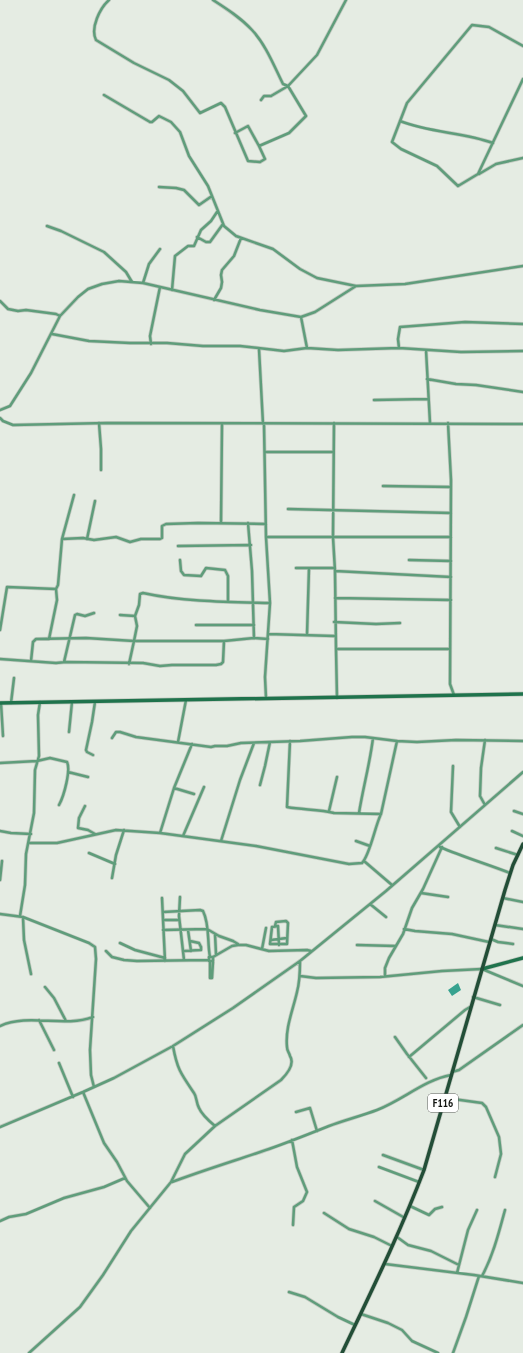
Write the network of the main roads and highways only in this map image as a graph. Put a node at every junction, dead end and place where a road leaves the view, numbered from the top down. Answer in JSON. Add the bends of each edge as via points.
{"nodes":[{"id":1,"x":523,"y":844,"type":"edge"},
{"id":2,"x":342,"y":1353,"type":"edge"}],
"edges":[{"from":1,"to":2,"type":"main road","number":"F116","via":[[502,898],[424,1170],[393,1247]]}]}
